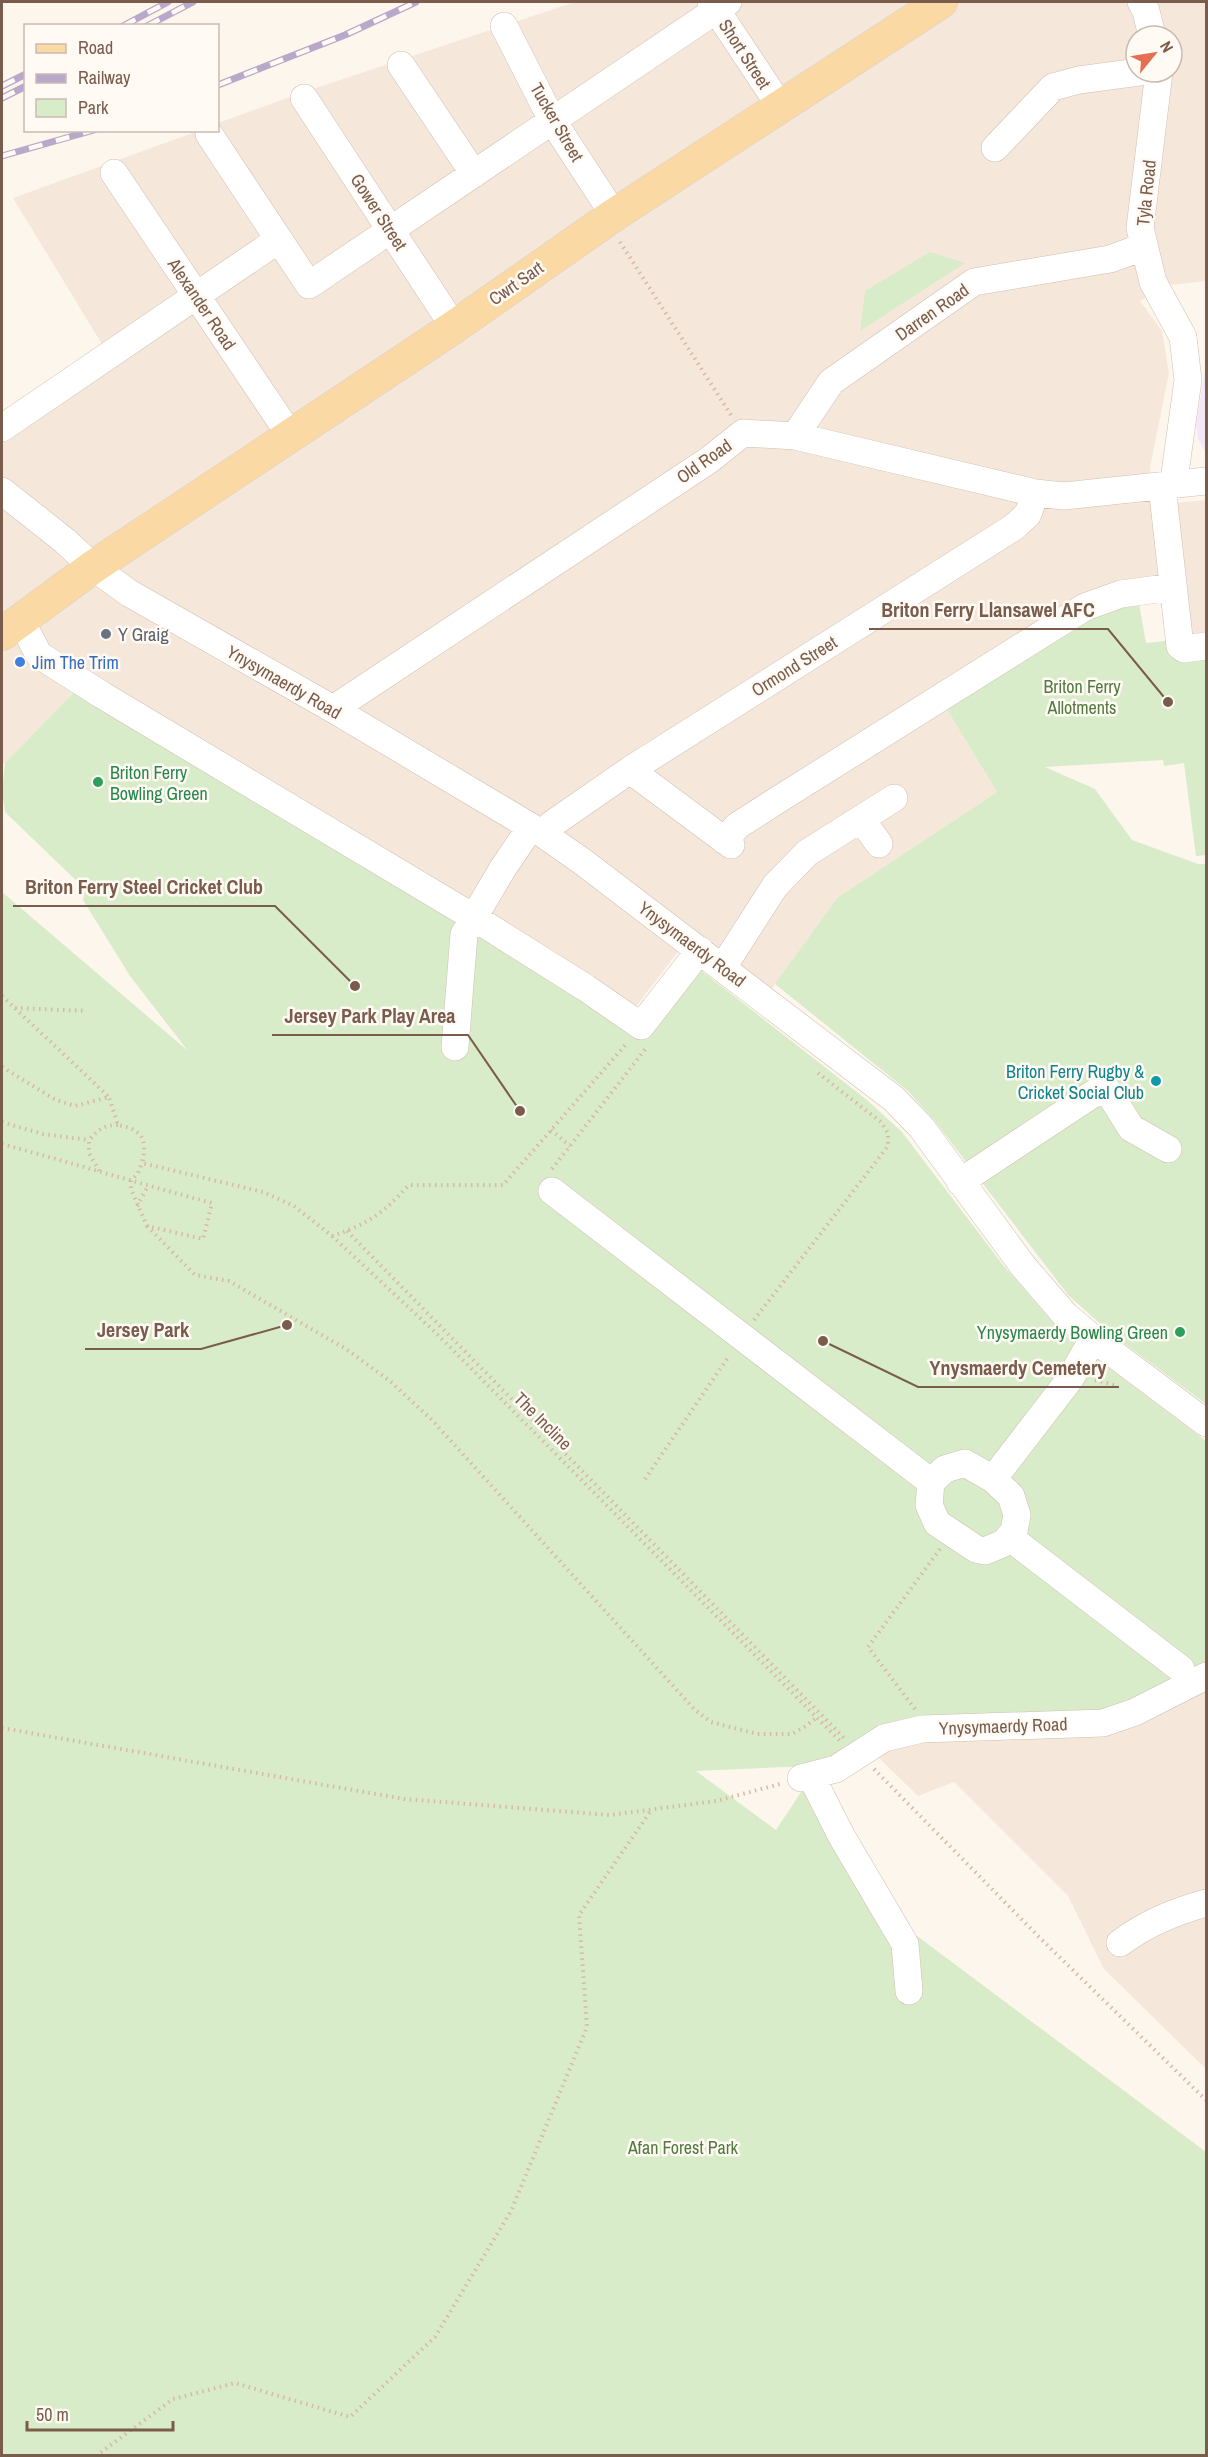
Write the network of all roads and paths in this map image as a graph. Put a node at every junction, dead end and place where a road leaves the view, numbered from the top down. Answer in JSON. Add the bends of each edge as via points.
{"nodes":[{"id":1,"x":941,"y":2,"type":"edge"},
{"id":2,"x":1141,"y":2,"type":"edge"},
{"id":3,"x":718,"y":4,"type":"edge"},
{"id":4,"x":1149,"y":24,"type":"edge"},
{"id":5,"x":504,"y":26,"type":"dead end"},
{"id":6,"x":401,"y":65,"type":"dead end"},
{"id":7,"x":1124,"y":74,"type":"edge"},
{"id":8,"x":1158,"y":84,"type":"edge"},
{"id":9,"x":304,"y":98,"type":"dead end"},
{"id":10,"x":780,"y":106,"type":"junction"},
{"id":11,"x":552,"y":120,"type":"junction"},
{"id":12,"x":209,"y":134,"type":"dead end"},
{"id":13,"x":995,"y":148,"type":"dead end"},
{"id":14,"x":114,"y":172,"type":"dead end"},
{"id":15,"x":474,"y":174,"type":"junction"},
{"id":16,"x":611,"y":218,"type":"junction"},
{"id":17,"x":390,"y":230,"type":"junction"},
{"id":18,"x":278,"y":240,"type":"junction"},
{"id":19,"x":1143,"y":247,"type":"junction"},
{"id":20,"x":196,"y":294,"type":"junction"},
{"id":21,"x":454,"y":327,"type":"junction"},
{"id":22,"x":2,"y":428,"type":"edge"},
{"id":23,"x":743,"y":433,"type":"junction"},
{"id":24,"x":290,"y":435,"type":"junction"},
{"id":25,"x":795,"y":436,"type":"junction"},
{"id":26,"x":1206,"y":482,"type":"edge"},
{"id":27,"x":1169,"y":485,"type":"junction"},
{"id":28,"x":2,"y":492,"type":"edge"},
{"id":29,"x":1035,"y":493,"type":"junction"},
{"id":30,"x":93,"y":567,"type":"junction"},
{"id":31,"x":1173,"y":587,"type":"junction"},
{"id":32,"x":11,"y":626,"type":"edge"},
{"id":33,"x":1206,"y":646,"type":"edge"},
{"id":34,"x":333,"y":709,"type":"junction"},
{"id":35,"x":630,"y":770,"type":"junction"},
{"id":36,"x":894,"y":798,"type":"dead end"},
{"id":37,"x":861,"y":819,"type":"junction"},
{"id":38,"x":537,"y":831,"type":"junction"},
{"id":39,"x":879,"y":844,"type":"dead end"},
{"id":40,"x":473,"y":917,"type":"junction"},
{"id":41,"x":700,"y":950,"type":"junction"},
{"id":42,"x":723,"y":967,"type":"junction"},
{"id":43,"x":2,"y":996,"type":"edge"},
{"id":44,"x":14,"y":1008,"type":"junction"},
{"id":45,"x":86,"y":1011,"type":"dead end"},
{"id":46,"x":645,"y":1035,"type":"junction"},
{"id":47,"x":455,"y":1047,"type":"dead end"},
{"id":48,"x":2,"y":1067,"type":"edge"},
{"id":49,"x":818,"y":1072,"type":"dead end"},
{"id":50,"x":109,"y":1097,"type":"junction"},
{"id":51,"x":2,"y":1122,"type":"edge"},
{"id":52,"x":118,"y":1125,"type":"junction"},
{"id":53,"x":551,"y":1130,"type":"junction"},
{"id":54,"x":89,"y":1140,"type":"junction"},
{"id":55,"x":2,"y":1144,"type":"edge"},
{"id":56,"x":570,"y":1146,"type":"junction"},
{"id":57,"x":1168,"y":1149,"type":"dead end"},
{"id":58,"x":142,"y":1163,"type":"junction"},
{"id":59,"x":99,"y":1171,"type":"junction"},
{"id":60,"x":131,"y":1181,"type":"junction"},
{"id":61,"x":960,"y":1182,"type":"junction"},
{"id":62,"x":149,"y":1186,"type":"junction"},
{"id":63,"x":552,"y":1191,"type":"joint"},
{"id":64,"x":137,"y":1206,"type":"junction"},
{"id":65,"x":147,"y":1226,"type":"junction"},
{"id":66,"x":347,"y":1231,"type":"junction"},
{"id":67,"x":332,"y":1236,"type":"junction"},
{"id":68,"x":742,"y":1336,"type":"junction"},
{"id":69,"x":1095,"y":1340,"type":"junction"},
{"id":70,"x":1206,"y":1423,"type":"edge"},
{"id":71,"x":645,"y":1479,"type":"dead end"},
{"id":72,"x":993,"y":1479,"type":"junction"},
{"id":73,"x":932,"y":1482,"type":"junction"},
{"id":74,"x":951,"y":1534,"type":"junction"},
{"id":75,"x":1009,"y":1537,"type":"junction"},
{"id":76,"x":1194,"y":1673,"type":"edge"},
{"id":77,"x":920,"y":1715,"type":"dead end"},
{"id":78,"x":816,"y":1718,"type":"junction"},
{"id":79,"x":2,"y":1728,"type":"edge"},
{"id":80,"x":860,"y":1754,"type":"junction"},
{"id":81,"x":806,"y":1777,"type":"junction"},
{"id":82,"x":652,"y":1809,"type":"junction"},
{"id":83,"x":955,"y":1856,"type":"dead end"},
{"id":84,"x":1206,"y":1903,"type":"edge"},
{"id":85,"x":1120,"y":1943,"type":"dead end"},
{"id":86,"x":909,"y":1990,"type":"dead end"},
{"id":87,"x":1206,"y":2100,"type":"edge"},
{"id":88,"x":96,"y":2456,"type":"edge"}],
"edges":[{"from":1,"to":10,"type":"main road","name":"Cwrt Sart"},
{"from":2,"to":4,"type":"street"},
{"from":3,"to":10,"type":"street","name":"Short Street"},
{"from":3,"to":11,"type":"street"},
{"from":5,"to":11,"type":"street","name":"Tucker Street"},
{"from":6,"to":15,"type":"street"},
{"from":7,"to":13,"type":"street","via":[[1053,87]]},
{"from":8,"to":19,"type":"street","name":"Tyla Road","via":[[1140,228]]},
{"from":9,"to":17,"type":"street","name":"Gower Street"},
{"from":10,"to":16,"type":"main road","name":"Cwrt Sart"},
{"from":11,"to":15,"type":"street"},
{"from":11,"to":16,"type":"street","name":"Tucker Street"},
{"from":12,"to":18,"type":"street"},
{"from":14,"to":20,"type":"street","name":"Alexander Road"},
{"from":15,"to":17,"type":"street"},
{"from":16,"to":21,"type":"main road","name":"Cwrt Sart"},
{"from":16,"to":23,"type":"path","via":[[628,256]]},
{"from":17,"to":18,"type":"street","via":[[309,285]]},
{"from":17,"to":21,"type":"street","name":"Gower Street"},
{"from":18,"to":20,"type":"street"},
{"from":19,"to":25,"type":"street","name":"Darren Road","via":[[1110,259],[974,282],[831,382]]},
{"from":19,"to":27,"type":"street","name":"Tyla Road","via":[[1153,282],[1183,337],[1188,380],[1175,472]]},
{"from":20,"to":22,"type":"street"},
{"from":20,"to":24,"type":"street","name":"Alexander Road"},
{"from":21,"to":24,"type":"main road","name":"Cwrt Sart"},
{"from":23,"to":25,"type":"street","name":"Old Road"},
{"from":23,"to":34,"type":"street","name":"Old Road","via":[[709,460]]},
{"from":24,"to":30,"type":"main road","name":"Cwrt Sart"},
{"from":25,"to":29,"type":"street","name":"Old Road"},
{"from":26,"to":27,"type":"street","name":"Old Road"},
{"from":27,"to":29,"type":"street","name":"Old Road","via":[[1064,496]]},
{"from":27,"to":31,"type":"street","name":"Tyla Road"},
{"from":28,"to":30,"type":"street","name":"Ynysymaerdy Road"},
{"from":29,"to":35,"type":"street","name":"Ormond Street","via":[[1028,514],[1014,527]]},
{"from":30,"to":32,"type":"main road","name":"Cwrt Sart"},
{"from":30,"to":34,"type":"street","name":"Ynysymaerdy Road","via":[[129,593]]},
{"from":31,"to":33,"type":"street","name":"Tyla Road","via":[[1180,646]]},
{"from":31,"to":35,"type":"street","via":[[1121,594],[1085,607],[756,813],[737,826],[728,843]]},
{"from":32,"to":40,"type":"street","via":[[39,655],[112,701]]},
{"from":34,"to":38,"type":"street","name":"Ynysymaerdy Road"},
{"from":35,"to":38,"type":"street","name":"Ormond Street"},
{"from":36,"to":37,"type":"street"},
{"from":37,"to":39,"type":"street"},
{"from":37,"to":42,"type":"street","via":[[807,853],[775,886]]},
{"from":38,"to":40,"type":"street","name":"Ormond Street"},
{"from":38,"to":41,"type":"street","name":"Ynysymaerdy Road"},
{"from":40,"to":46,"type":"street","via":[[586,987]]},
{"from":40,"to":47,"type":"street","name":"Ormond Street","via":[[464,934]]},
{"from":41,"to":42,"type":"street","name":"Ynysymaerdy Road"},
{"from":41,"to":46,"type":"street"},
{"from":42,"to":61,"type":"street","name":"Ynysymaerdy Road","via":[[894,1099],[921,1127]]},
{"from":43,"to":44,"type":"path"},
{"from":44,"to":45,"type":"path"},
{"from":44,"to":50,"type":"path"},
{"from":46,"to":53,"type":"path"},
{"from":46,"to":56,"type":"path"},
{"from":48,"to":50,"type":"path","via":[[56,1100],[75,1106]]},
{"from":49,"to":68,"type":"path","via":[[881,1122],[888,1133],[888,1146]]},
{"from":50,"to":52,"type":"path"},
{"from":51,"to":54,"type":"path","via":[[43,1134]]},
{"from":52,"to":54,"type":"path","via":[[99,1129]]},
{"from":52,"to":58,"type":"path","via":[[132,1127],[142,1137]]},
{"from":53,"to":56,"type":"path"},
{"from":53,"to":66,"type":"path","via":[[503,1185],[409,1185],[375,1218]]},
{"from":54,"to":59,"type":"path","via":[[89,1152]]},
{"from":55,"to":59,"type":"path"},
{"from":56,"to":63,"type":"path","via":[[547,1174]]},
{"from":57,"to":61,"type":"street","via":[[1131,1128],[1108,1091],[1099,1090]]},
{"from":58,"to":60,"type":"path"},
{"from":58,"to":67,"type":"path","name":"The Incline","via":[[263,1192],[294,1206]]},
{"from":59,"to":60,"type":"path"},
{"from":60,"to":62,"type":"path"},
{"from":60,"to":64,"type":"path"},
{"from":61,"to":69,"type":"street","name":"Ynysymaerdy Road","via":[[1023,1266],[1066,1316]]},
{"from":62,"to":64,"type":"path"},
{"from":62,"to":65,"type":"path","via":[[212,1203],[203,1239]]},
{"from":63,"to":68,"type":"street"},
{"from":64,"to":65,"type":"path"},
{"from":65,"to":78,"type":"path","via":[[195,1275],[229,1281],[346,1349],[390,1381],[431,1419],[695,1710],[711,1722],[757,1734],[792,1734]]},
{"from":66,"to":67,"type":"path"},
{"from":66,"to":80,"type":"path"},
{"from":67,"to":78,"type":"path","name":"The Incline","via":[[435,1332]]},
{"from":68,"to":71,"type":"path"},
{"from":68,"to":73,"type":"street"},
{"from":69,"to":70,"type":"street","name":"Ynysymaerdy Road"},
{"from":69,"to":72,"type":"street"},
{"from":72,"to":73,"type":"street","via":[[965,1463],[945,1469]]},
{"from":72,"to":75,"type":"street","via":[[1011,1496],[1017,1515]]},
{"from":73,"to":74,"type":"street","via":[[929,1505],[937,1523]]},
{"from":74,"to":75,"type":"street","via":[[985,1551]]},
{"from":74,"to":77,"type":"path","via":[[868,1647]]},
{"from":75,"to":76,"type":"street"},
{"from":76,"to":80,"type":"street","name":"Ynysymaerdy Road","via":[[1135,1712],[1103,1723],[922,1729],[884,1738]]},
{"from":78,"to":80,"type":"path","name":"The Incline","via":[[832,1735]]},
{"from":79,"to":82,"type":"path","via":[[404,1799],[610,1815]]},
{"from":80,"to":81,"type":"street","name":"Ynysymaerdy Road","via":[[836,1769]]},
{"from":80,"to":83,"type":"path"},
{"from":80,"to":87,"type":"path"},
{"from":81,"to":82,"type":"path","via":[[716,1802]]},
{"from":81,"to":86,"type":"street","via":[[905,1944]]},
{"from":82,"to":88,"type":"path","via":[[579,1915],[587,2027],[511,2211],[435,2337],[350,2417],[235,2383],[173,2399]]},
{"from":84,"to":85,"type":"street","via":[[1173,1912],[1143,1926]]}]}
